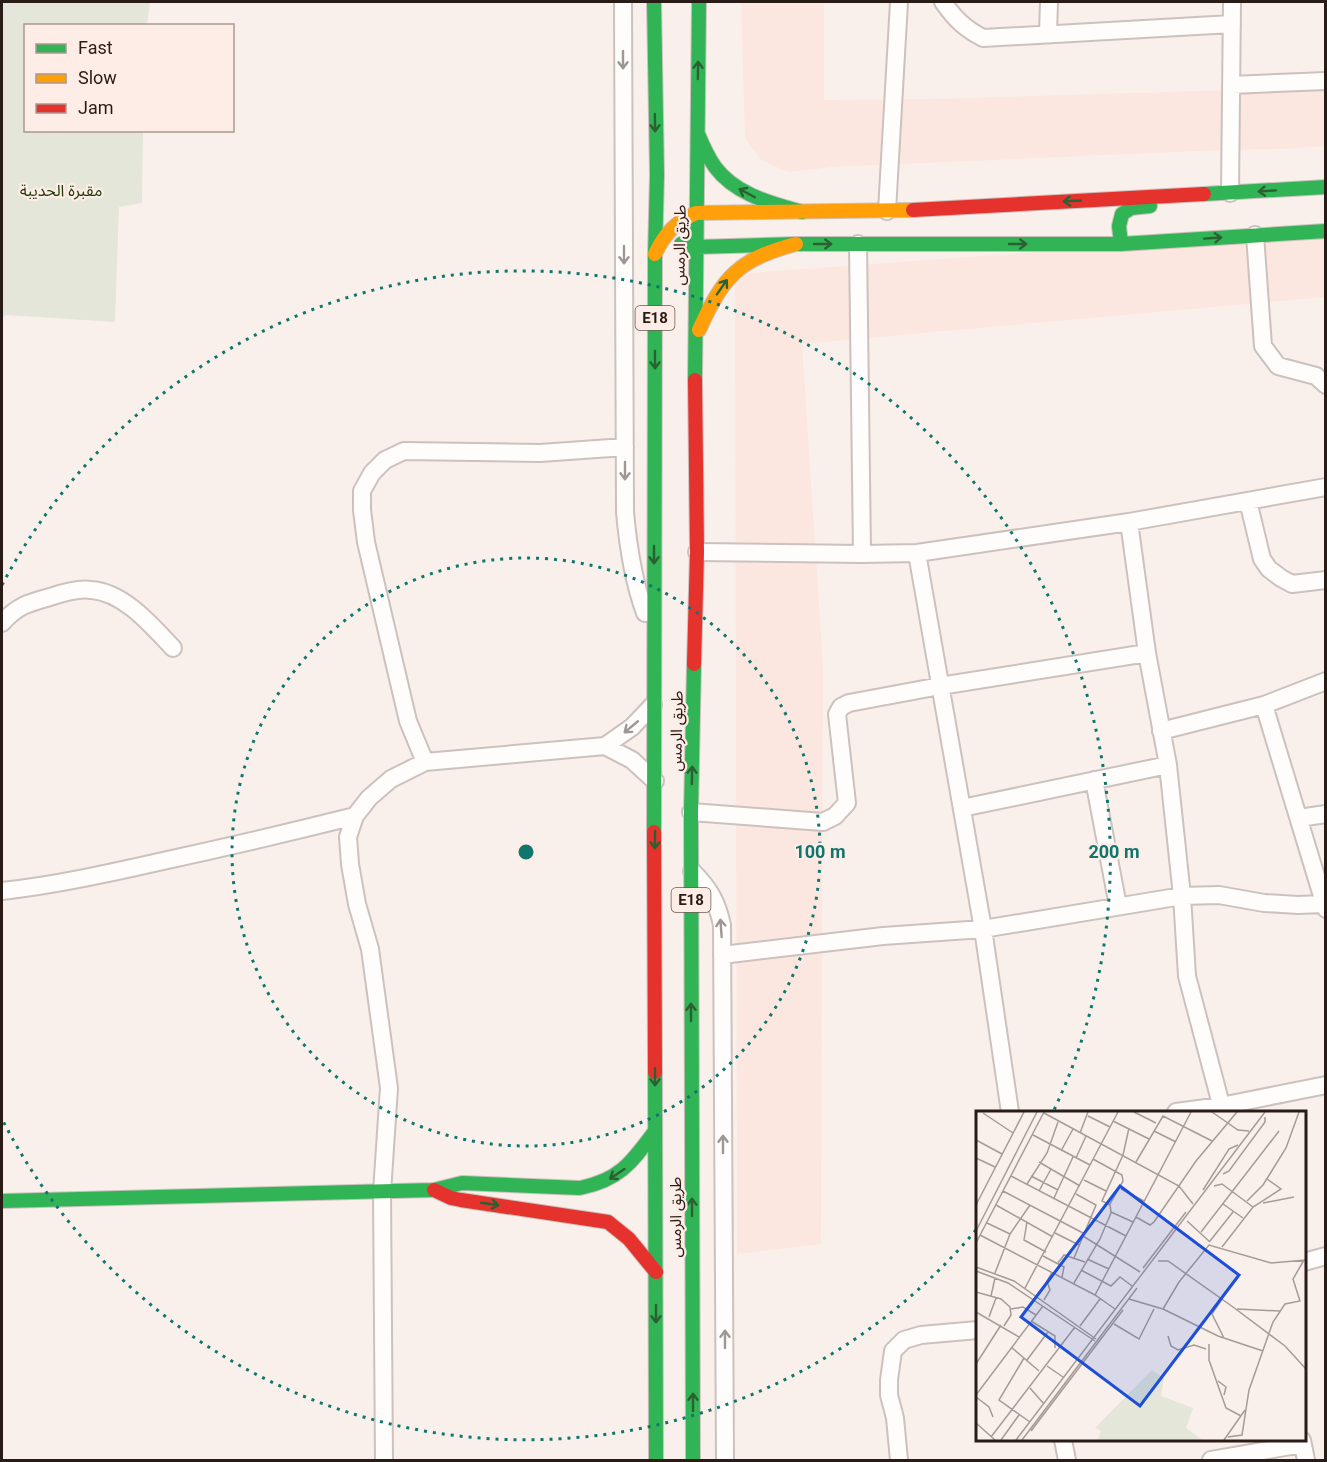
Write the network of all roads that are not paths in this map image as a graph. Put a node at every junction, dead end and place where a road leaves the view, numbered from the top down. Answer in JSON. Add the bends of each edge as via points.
{"nodes":[{"id":1,"x":623,"y":2,"type":"edge"},
{"id":2,"x":654,"y":2,"type":"edge"},
{"id":3,"x":699,"y":2,"type":"edge"},
{"id":4,"x":899,"y":2,"type":"edge"},
{"id":5,"x":943,"y":2,"type":"edge"},
{"id":6,"x":1049,"y":2,"type":"edge"},
{"id":7,"x":1232,"y":2,"type":"edge"},
{"id":8,"x":1232,"y":24,"type":"junction"},
{"id":9,"x":1048,"y":33,"type":"junction"},
{"id":10,"x":1326,"y":81,"type":"edge"},
{"id":11,"x":1231,"y":85,"type":"junction"},
{"id":12,"x":697,"y":133,"type":"junction"},
{"id":13,"x":1326,"y":187,"type":"edge"},
{"id":14,"x":1230,"y":193,"type":"junction"},
{"id":15,"x":887,"y":211,"type":"junction"},
{"id":16,"x":802,"y":212,"type":"junction"},
{"id":17,"x":696,"y":213,"type":"junction"},
{"id":18,"x":660,"y":230,"type":"junction"},
{"id":19,"x":1326,"y":231,"type":"edge"},
{"id":20,"x":1255,"y":236,"type":"junction"},
{"id":21,"x":796,"y":244,"type":"junction"},
{"id":22,"x":858,"y":244,"type":"junction"},
{"id":23,"x":1121,"y":244,"type":"junction"},
{"id":24,"x":696,"y":247,"type":"junction"},
{"id":25,"x":695,"y":339,"type":"junction"},
{"id":26,"x":1326,"y":385,"type":"edge"},
{"id":27,"x":625,"y":447,"type":"junction"},
{"id":28,"x":1326,"y":487,"type":"edge"},
{"id":29,"x":1248,"y":501,"type":"junction"},
{"id":30,"x":1129,"y":522,"type":"junction"},
{"id":31,"x":697,"y":552,"type":"junction"},
{"id":32,"x":917,"y":553,"type":"junction"},
{"id":33,"x":862,"y":554,"type":"junction"},
{"id":34,"x":1326,"y":580,"type":"edge"},
{"id":35,"x":2,"y":623,"type":"edge"},
{"id":36,"x":654,"y":634,"type":"junction"},
{"id":37,"x":173,"y":648,"type":"dead end"},
{"id":38,"x":1147,"y":653,"type":"junction"},
{"id":39,"x":1326,"y":681,"type":"edge"},
{"id":40,"x":940,"y":686,"type":"junction"},
{"id":41,"x":654,"y":704,"type":"junction"},
{"id":42,"x":1264,"y":705,"type":"junction"},
{"id":43,"x":1161,"y":731,"type":"junction"},
{"id":44,"x":605,"y":746,"type":"junction"},
{"id":45,"x":425,"y":762,"type":"junction"},
{"id":46,"x":1167,"y":765,"type":"junction"},
{"id":47,"x":1094,"y":780,"type":"junction"},
{"id":48,"x":654,"y":781,"type":"junction"},
{"id":49,"x":962,"y":808,"type":"junction"},
{"id":50,"x":691,"y":813,"type":"junction"},
{"id":51,"x":1326,"y":814,"type":"edge"},
{"id":52,"x":355,"y":816,"type":"junction"},
{"id":53,"x":1299,"y":819,"type":"junction"},
{"id":54,"x":691,"y":870,"type":"junction"},
{"id":55,"x":2,"y":891,"type":"edge"},
{"id":56,"x":1182,"y":896,"type":"junction"},
{"id":57,"x":1118,"y":906,"type":"junction"},
{"id":58,"x":1325,"y":907,"type":"edge"},
{"id":59,"x":983,"y":929,"type":"junction"},
{"id":60,"x":722,"y":955,"type":"junction"},
{"id":61,"x":1326,"y":1085,"type":"edge"},
{"id":62,"x":1222,"y":1109,"type":"edge"},
{"id":63,"x":1010,"y":1111,"type":"edge"},
{"id":64,"x":1199,"y":1111,"type":"edge"},
{"id":65,"x":655,"y":1131,"type":"junction"},
{"id":66,"x":434,"y":1190,"type":"junction"},
{"id":67,"x":382,"y":1191,"type":"junction"},
{"id":68,"x":2,"y":1201,"type":"edge"},
{"id":69,"x":1326,"y":1256,"type":"edge"},
{"id":70,"x":1306,"y":1262,"type":"edge"},
{"id":71,"x":656,"y":1272,"type":"junction"},
{"id":72,"x":976,"y":1330,"type":"edge"},
{"id":73,"x":1063,"y":1441,"type":"edge"},
{"id":74,"x":1304,"y":1448,"type":"edge"},
{"id":75,"x":384,"y":1461,"type":"edge"},
{"id":76,"x":656,"y":1461,"type":"edge"},
{"id":77,"x":693,"y":1461,"type":"edge"},
{"id":78,"x":725,"y":1461,"type":"edge"},
{"id":79,"x":899,"y":1461,"type":"edge"},
{"id":80,"x":1067,"y":1461,"type":"edge"},
{"id":81,"x":1211,"y":1461,"type":"edge"}],
"edges":[{"from":1,"to":27,"type":"street","one_way":true},
{"from":2,"to":18,"type":"main road","name":"طريق الرمس","number":"E18","one_way":true},
{"from":12,"to":3,"type":"main road","name":"طريق الرمس","number":"E18","one_way":true},
{"from":4,"to":15,"type":"street"},
{"from":5,"to":9,"type":"street","via":[[953,17],[983,38]]},
{"from":6,"to":9,"type":"street"},
{"from":7,"to":8,"type":"street"},
{"from":8,"to":9,"type":"street"},
{"from":8,"to":11,"type":"street"},
{"from":10,"to":11,"type":"street"},
{"from":11,"to":14,"type":"street"},
{"from":16,"to":12,"type":"main road","one_way":true,"via":[[761,200],[733,185],[711,161]]},
{"from":12,"to":17,"type":"main road","name":"طريق الرمس","number":"E18"},
{"from":13,"to":14,"type":"main road","one_way":true},
{"from":14,"to":15,"type":"main road","one_way":true},
{"from":14,"to":23,"type":"main road","via":[[1212,204],[1132,206],[1120,218]]},
{"from":15,"to":16,"type":"main road"},
{"from":16,"to":17,"type":"main road"},
{"from":17,"to":18,"type":"main road"},
{"from":17,"to":24,"type":"main road","name":"طريق الرمس","number":"E18"},
{"from":18,"to":24,"type":"main road","via":[[682,245]]},
{"from":18,"to":36,"type":"main road","name":"طريق الرمس","number":"E18","one_way":true,"via":[[655,255]]},
{"from":19,"to":20,"type":"main road"},
{"from":23,"to":20,"type":"main road","one_way":true},
{"from":20,"to":26,"type":"street","via":[[1263,346],[1278,366],[1316,376]]},
{"from":21,"to":22,"type":"main road","one_way":true},
{"from":21,"to":24,"type":"main road"},
{"from":25,"to":21,"type":"main road","one_way":true,"via":[[718,290],[730,275],[762,254]]},
{"from":22,"to":23,"type":"main road","one_way":true},
{"from":22,"to":33,"type":"street"},
{"from":24,"to":25,"type":"main road","name":"طريق الرمس","number":"E18"},
{"from":25,"to":31,"type":"main road","name":"طريق الرمس","number":"E18"},
{"from":27,"to":36,"type":"street","one_way":true,"via":[[630,561]]},
{"from":27,"to":45,"type":"street","via":[[540,453],[404,451],[385,460],[372,473],[362,491],[366,542],[408,721]]},
{"from":28,"to":29,"type":"street"},
{"from":29,"to":30,"type":"street"},
{"from":29,"to":34,"type":"street","via":[[1262,559],[1269,569],[1292,584]]},
{"from":30,"to":32,"type":"street"},
{"from":30,"to":38,"type":"street"},
{"from":31,"to":33,"type":"street"},
{"from":50,"to":31,"type":"main road","name":"طريق الرمس","number":"E18","one_way":true},
{"from":32,"to":33,"type":"street"},
{"from":32,"to":40,"type":"street"},
{"from":35,"to":37,"type":"street","via":[[13,611],[31,602],[89,589],[104,592],[131,607]]},
{"from":36,"to":41,"type":"main road","name":"طريق الرمس","number":"E18"},
{"from":38,"to":40,"type":"street"},
{"from":38,"to":43,"type":"street"},
{"from":39,"to":42,"type":"street"},
{"from":40,"to":49,"type":"street"},
{"from":40,"to":50,"type":"street","via":[[841,707],[837,714],[846,803],[835,816],[823,822]]},
{"from":41,"to":44,"type":"street","one_way":true,"via":[[632,727]]},
{"from":41,"to":48,"type":"main road","name":"طريق الرمس","number":"E18"},
{"from":42,"to":43,"type":"street"},
{"from":42,"to":53,"type":"street"},
{"from":43,"to":46,"type":"street"},
{"from":44,"to":45,"type":"street"},
{"from":44,"to":48,"type":"street","via":[[632,760]]},
{"from":45,"to":52,"type":"street","via":[[391,779]]},
{"from":46,"to":47,"type":"street"},
{"from":46,"to":56,"type":"street"},
{"from":47,"to":49,"type":"street"},
{"from":47,"to":57,"type":"street"},
{"from":48,"to":65,"type":"main road","name":"طريق الرمس","number":"E18","one_way":true},
{"from":49,"to":59,"type":"street"},
{"from":50,"to":54,"type":"main road","name":"طريق الرمس","number":"E18"},
{"from":51,"to":53,"type":"street"},
{"from":52,"to":55,"type":"street","via":[[142,866]]},
{"from":52,"to":67,"type":"street","via":[[348,837],[350,864],[370,949],[389,1088]]},
{"from":53,"to":58,"type":"street"},
{"from":60,"to":54,"type":"street","one_way":true,"via":[[718,908],[711,892]]},
{"from":77,"to":54,"type":"main road","name":"طريق الرمس","number":"E18","one_way":true},
{"from":56,"to":57,"type":"street"},
{"from":56,"to":58,"type":"street","via":[[1220,895]]},
{"from":56,"to":62,"type":"street","via":[[1187,976]]},
{"from":57,"to":59,"type":"street"},
{"from":59,"to":60,"type":"street"},
{"from":59,"to":63,"type":"street"},
{"from":78,"to":60,"type":"street","one_way":true},
{"from":61,"to":62,"type":"street"},
{"from":62,"to":64,"type":"street"},
{"from":65,"to":66,"type":"main road","one_way":true,"via":[[626,1168],[592,1186],[462,1183]]},
{"from":65,"to":71,"type":"main road","name":"طريق الرمس","number":"E18"},
{"from":66,"to":67,"type":"main road"},
{"from":66,"to":71,"type":"main road","one_way":true,"via":[[460,1200],[608,1222],[640,1249]]},
{"from":67,"to":68,"type":"main road"},
{"from":67,"to":75,"type":"street"},
{"from":69,"to":70,"type":"street"},
{"from":71,"to":76,"type":"main road","name":"طريق الرمس","number":"E18","one_way":true},
{"from":72,"to":79,"type":"street","via":[[921,1335],[904,1340],[893,1351],[889,1395]]},
{"from":73,"to":80,"type":"street"},
{"from":74,"to":81,"type":"street"}]}
